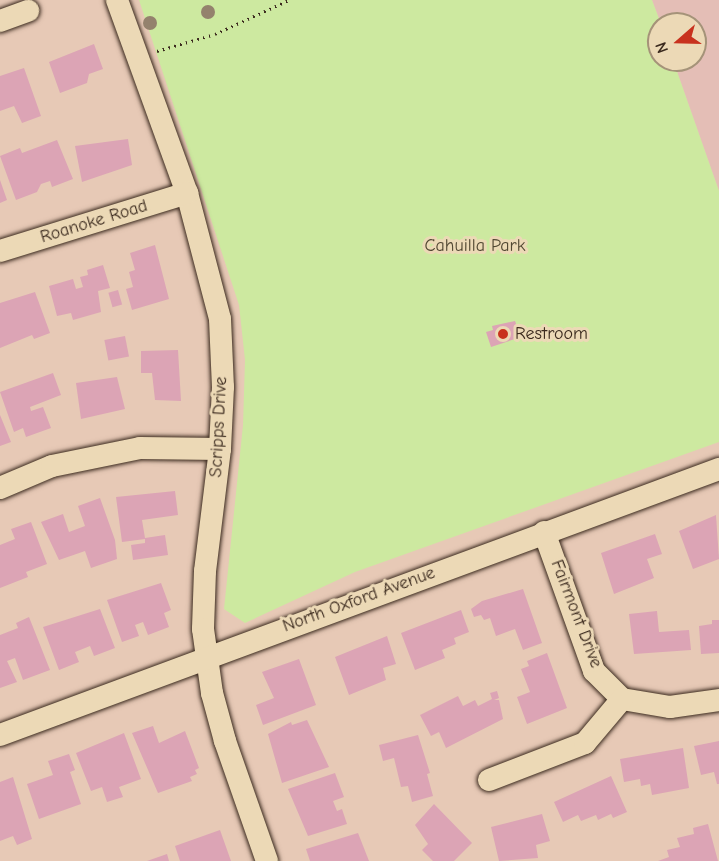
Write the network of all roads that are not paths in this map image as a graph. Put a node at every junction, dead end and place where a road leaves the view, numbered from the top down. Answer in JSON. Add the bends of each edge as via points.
{"nodes":[{"id":1,"x":117,"y":0,"type":"edge"},
{"id":2,"x":28,"y":11,"type":"dead end"},
{"id":3,"x":0,"y":21,"type":"edge"},
{"id":4,"x":187,"y":193,"type":"junction"},
{"id":5,"x":0,"y":251,"type":"edge"},
{"id":6,"x":220,"y":449,"type":"junction"},
{"id":7,"x":719,"y":469,"type":"edge"},
{"id":8,"x":0,"y":488,"type":"edge"},
{"id":9,"x":544,"y":532,"type":"junction"},
{"id":10,"x":207,"y":659,"type":"junction"},
{"id":11,"x":622,"y":699,"type":"junction"},
{"id":12,"x":719,"y":700,"type":"edge"},
{"id":13,"x":0,"y":735,"type":"edge"},
{"id":14,"x":489,"y":780,"type":"dead end"},
{"id":15,"x":267,"y":861,"type":"edge"}],
"edges":[{"from":1,"to":4,"type":"street","name":"Scripps Drive"},
{"from":2,"to":3,"type":"street"},
{"from":4,"to":5,"type":"street","name":"Roanoke Road"},
{"from":4,"to":6,"type":"street","name":"Scripps Drive","via":[[220,319]]},
{"from":6,"to":8,"type":"street","via":[[140,448],[52,466]]},
{"from":6,"to":10,"type":"street","name":"Scripps Drive","via":[[205,571],[203,629]]},
{"from":7,"to":9,"type":"street","name":"North Oxford Avenue"},
{"from":9,"to":10,"type":"street","name":"North Oxford Avenue"},
{"from":9,"to":11,"type":"street","name":"Fairmont Drive","via":[[594,670]]},
{"from":10,"to":13,"type":"street","name":"North Oxford Avenue"},
{"from":10,"to":15,"type":"street","name":"Scripps Drive","via":[[225,741]]},
{"from":11,"to":12,"type":"street","via":[[670,707]]},
{"from":11,"to":14,"type":"street","via":[[585,743]]}]}
